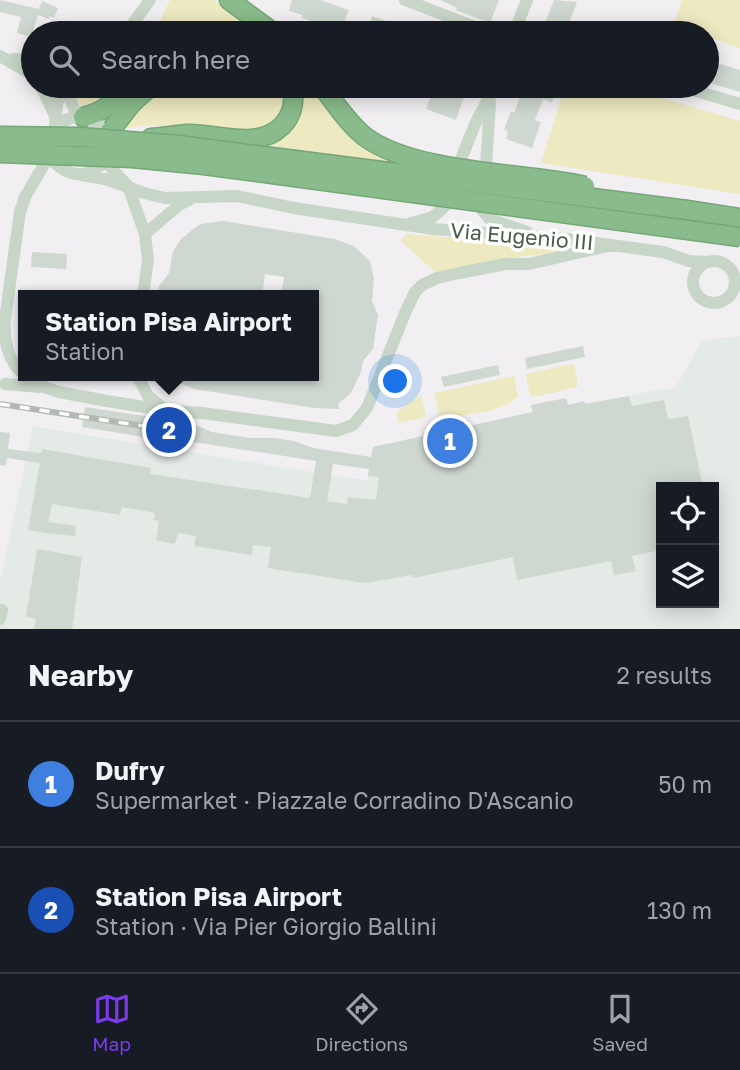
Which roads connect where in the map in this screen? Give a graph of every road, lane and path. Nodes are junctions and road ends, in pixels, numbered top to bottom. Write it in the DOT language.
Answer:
graph roads {
  1 [pos="150,0"];
  2 [pos="229,0"];
  3 [pos="405,0"];
  4 [pos="527,0"];
  5 [pos="135,21"];
  6 [pos="258,21"];
  7 [pos="460,21"];
  8 [pos="519,21"];
  9 [pos="4,57"];
  10 [pos="21,68"];
  11 [pos="48,98"];
  12 [pos="59,98"];
  13 [pos="70,98"];
  14 [pos="116,98"];
  15 [pos="137,98"];
  16 [pos="294,98"];
  17 [pos="331,98"];
  18 [pos="489,98"];
  19 [pos="492,98"];
  20 [pos="719,98"];
  21 [pos="740,104"];
  22 [pos="80,117"];
  23 [pos="55,123"];
  24 [pos="109,134"];
  25 [pos="0,136"];
  26 [pos="0,153"];
  27 [pos="460,162"];
  28 [pos="486,166"];
  29 [pos="77,175"];
  30 [pos="35,183"];
  31 [pos="128,186"];
  32 [pos="194,197"];
  33 [pos="446,205"];
  34 [pos="482,209"];
  35 [pos="687,210"];
  36 [pos="740,218"];
  37 [pos="398,224"];
  38 [pos="145,234"];
  39 [pos="537,236"];
  40 [pos="740,237"];
  41 [pos="612,245"];
  42 [pos="648,249"];
  43 [pos="710,262"];
  44 [pos="723,264"];
  45 [pos="740,267"];
  46 [pos="693,283"];
  47 [pos="737,285"];
  48 [pos="144,290"];
  49 [pos="2,331"];
  50 [pos="15,366"];
  51 [pos="36,381"];
  52 [pos="136,381"];
  53 [pos="140,381"];
  54 [pos="3,385"];
  55 [pos="44,387"];
  56 [pos="107,401"];
  57 [pos="170,411"];
  1 -- 5 [label="street"];
  2 -- 6 [label="highway"];
  3 -- 7 [label="street"];
  4 -- 8 [label="street"];
  9 -- 10 [label="street"];
  11 -- 23 [label="street"];
  12 -- 23 [label="street"];
  13 -- 22 [label="street"];
  14 -- 22 [label="highway"];
  15 -- 24 [label="highway"];
  16 -- 24 [label="highway, bridge"];
  17 -- 35 [label="highway, bridge"];
  18 -- 27 [label="street"];
  19 -- 28 [label="street"];
  20 -- 21 [label="street"];
  22 -- 23 [label="street"];
  22 -- 24 [label="street"];
  24 -- 25 [label="highway, bridge"];
  24 -- 35 [label="highway, bridge"];
  26 -- 40 [label="highway, bridge"];
  29 -- 30 [label="street"];
  29 -- 30 [label="street"];
  29 -- 31 [label="street, Via Eugenio III"];
  29 -- 31 [label="street"];
  30 -- 49 [label="street"];
  31 -- 32 [label="street, Via Eugenio III"];
  31 -- 38 [label="street"];
  32 -- 37 [label="street, Via Eugenio III"];
  32 -- 38 [label="street"];
  33 -- 37 [label="street"];
  34 -- 39 [label="street"];
  35 -- 36 [label="highway"];
  37 -- 39 [label="street, Via Eugenio III"];
  38 -- 48 [label="street"];
  39 -- 41 [label="street, Via Eugenio III"];
  41 -- 42 [label="street, Via Eugenio III"];
  41 -- 57 [label="street"];
  42 -- 43 [label="street, Via Eugenio III"];
  42 -- 46 [label="street, Via Eugenio III"];
  43 -- 44 [label="street"];
  43 -- 46 [label="street"];
  44 -- 45 [label="street"];
  44 -- 47 [label="street"];
  46 -- 47 [label="street"];
  49 -- 50 [label="street"];
  50 -- 54 [label="street"];
  51 -- 55 [label="street"];
  52 -- 56 [label="street"];
  53 -- 57 [label="street"];
  54 -- 55 [label="street"];
  55 -- 56 [label="street"];
  56 -- 57 [label="street"];
}
